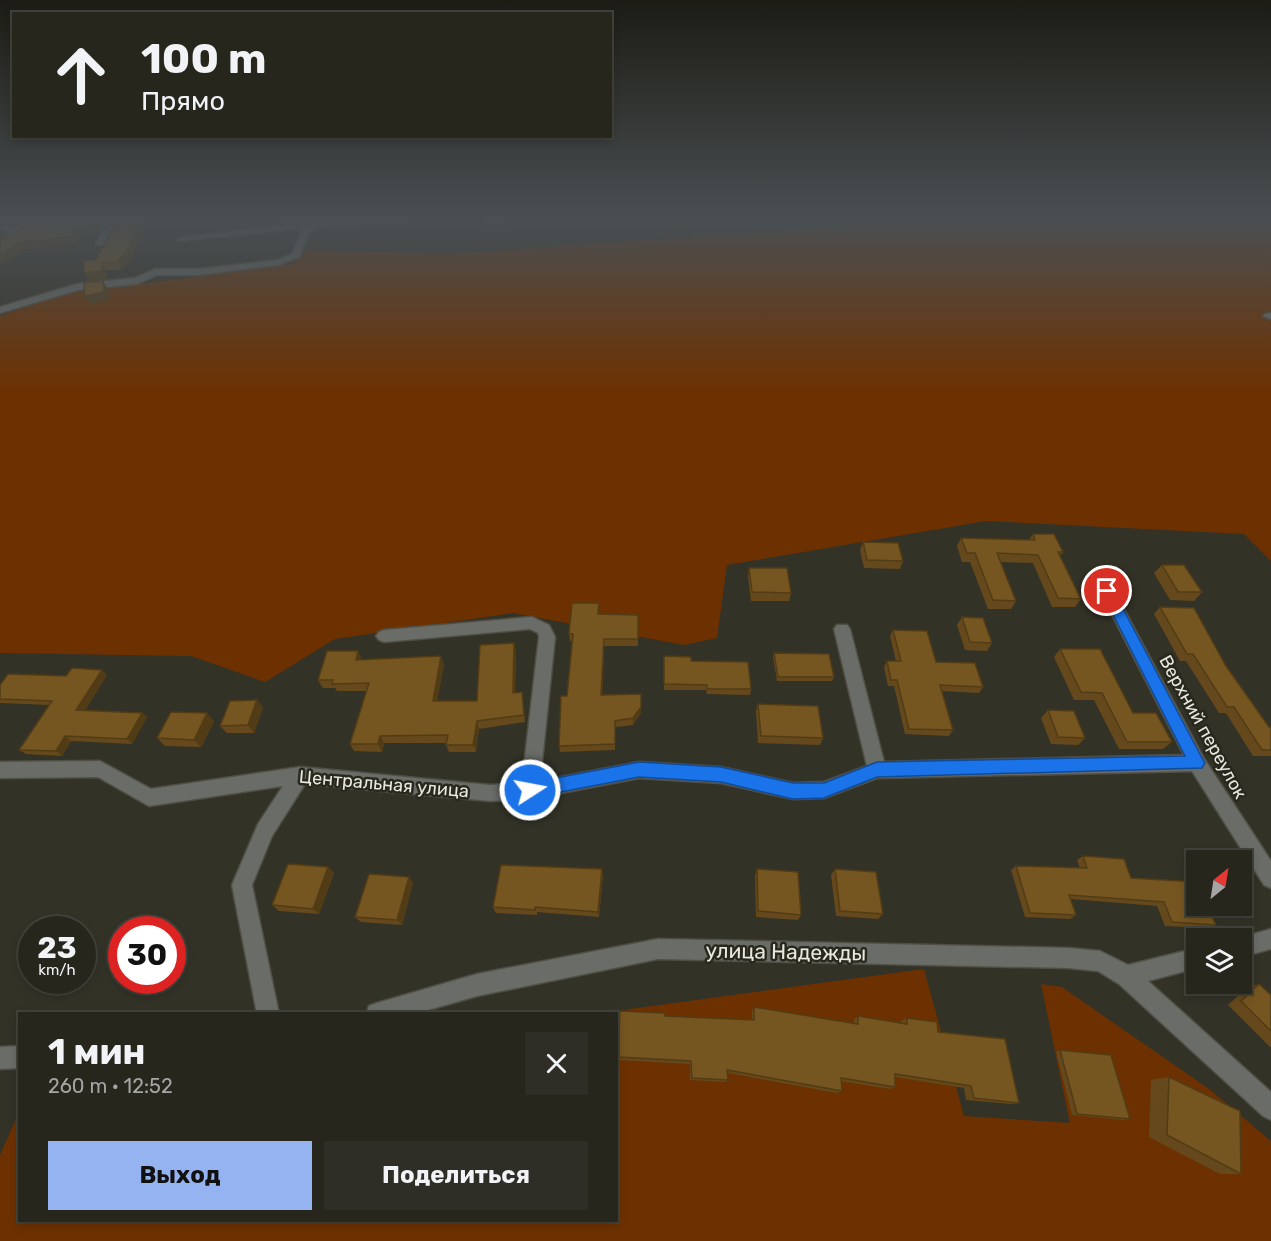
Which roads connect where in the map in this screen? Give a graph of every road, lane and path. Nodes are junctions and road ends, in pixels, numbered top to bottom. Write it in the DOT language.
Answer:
graph roads {
  1 [pos="147,276"];
  2 [pos="0,310"];
  3 [pos="1107,591"];
  4 [pos="842,629"];
  5 [pos="384,636"];
  6 [pos="1197,763"];
  7 [pos="0,770"];
  8 [pos="877,770"];
  9 [pos="300,775"];
  10 [pos="530,790"];
  11 [pos="1271,878"];
  12 [pos="1271,939"];
  13 [pos="1252,944"];
  14 [pos="1186,961"];
  15 [pos="1127,976"];
  16 [pos="268,1012"];
  17 [pos="384,1012"];
  18 [pos="1271,1108"];
  1 -- 2 [label="street"];
  3 -- 6 [label="street, Верхний переулок"];
  4 -- 8 [label="street"];
  5 -- 10 [label="street"];
  6 -- 8 [label="street, Центральная улица"];
  6 -- 11 [label="street, Верхний переулок"];
  7 -- 9 [label="street, Центральная улица"];
  8 -- 10 [label="street, Центральная улица"];
  9 -- 10 [label="street, Центральная улица"];
  9 -- 16 [label="street"];
  12 -- 13 [label="street"];
  14 -- 15 [label="street"];
  15 -- 17 [label="street, улица Надежды"];
  15 -- 18 [label="street"];
}
